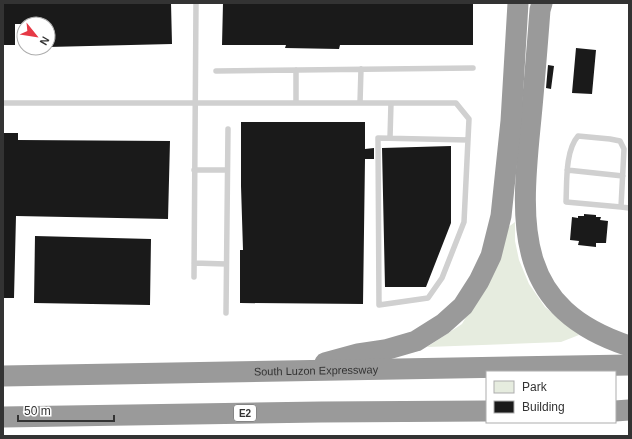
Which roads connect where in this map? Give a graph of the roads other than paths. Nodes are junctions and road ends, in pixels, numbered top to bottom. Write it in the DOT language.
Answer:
graph roads {
  1 [pos="196,3"];
  2 [pos="518,3"];
  3 [pos="542,3"];
  4 [pos="473,68"];
  5 [pos="296,70"];
  6 [pos="361,70"];
  7 [pos="216,71"];
  8 [pos="194,102"];
  9 [pos="3,103"];
  10 [pos="296,103"];
  11 [pos="360,103"];
  12 [pos="391,103"];
  13 [pos="228,129"];
  14 [pos="390,138"];
  15 [pos="468,140"];
  16 [pos="194,170"];
  17 [pos="227,170"];
  18 [pos="567,170"];
  19 [pos="623,176"];
  20 [pos="621,207"];
  21 [pos="629,208"];
  22 [pos="194,263"];
  23 [pos="226,264"];
  24 [pos="194,277"];
  25 [pos="226,313"];
  26 [pos="629,346"];
  27 [pos="629,365"];
  28 [pos="300,371"];
  29 [pos="3,376"];
  30 [pos="616,410"];
  31 [pos="629,410"];
  32 [pos="486,411"];
  33 [pos="3,417"];
  1 -- 8 [label="lane"];
  2 -- 28 [label="highway"];
  3 -- 26 [label="highway"];
  4 -- 6 [label="lane"];
  5 -- 6 [label="lane"];
  5 -- 7 [label="lane"];
  5 -- 10 [label="lane"];
  6 -- 11 [label="lane"];
  8 -- 9 [label="lane"];
  8 -- 10 [label="lane"];
  8 -- 16 [label="lane"];
  10 -- 11 [label="lane"];
  11 -- 12 [label="lane"];
  12 -- 14 [label="lane"];
  12 -- 15 [label="lane"];
  13 -- 17 [label="lane"];
  14 -- 15 [label="lane"];
  14 -- 15 [label="lane"];
  16 -- 17 [label="lane"];
  16 -- 22 [label="lane"];
  17 -- 23 [label="lane"];
  18 -- 19 [label="lane"];
  18 -- 19 [label="lane"];
  18 -- 20 [label="lane"];
  19 -- 20 [label="lane"];
  20 -- 21 [label="lane"];
  22 -- 23 [label="lane"];
  22 -- 24 [label="lane"];
  23 -- 25 [label="lane"];
  27 -- 28 [label="highway, South Luzon Expressway"];
  28 -- 29 [label="highway, South Luzon Expressway"];
  30 -- 31 [label="highway"];
  32 -- 33 [label="highway, E2"];
}
